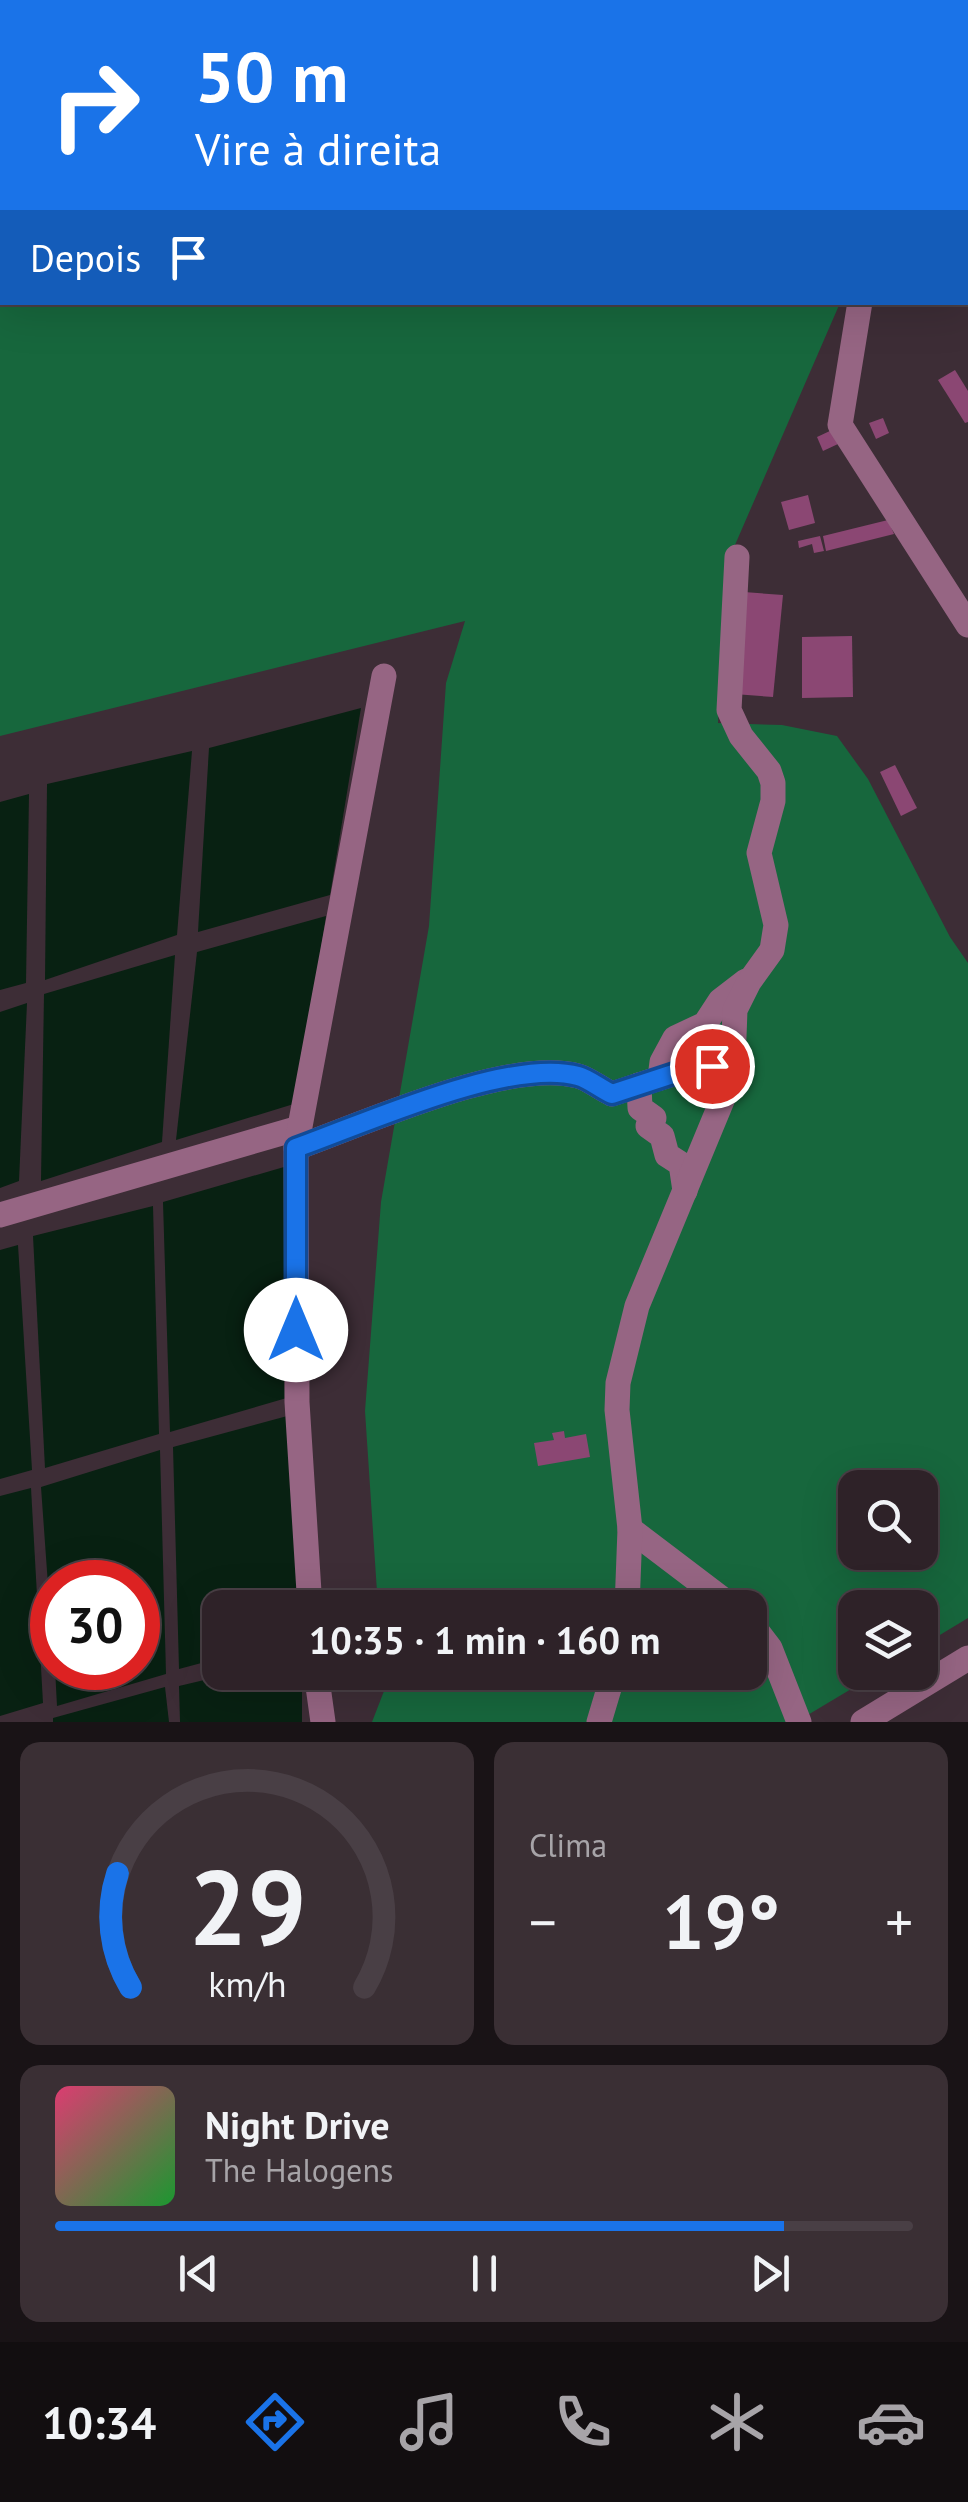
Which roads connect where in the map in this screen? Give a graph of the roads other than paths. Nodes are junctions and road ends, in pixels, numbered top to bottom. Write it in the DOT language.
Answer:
graph roads {
  1 [pos="860,305"];
  2 [pos="738,557"];
  3 [pos="968,626"];
  4 [pos="384,676"];
  5 [pos="754,975"];
  6 [pos="733,1064"];
  7 [pos="650,1082"];
  8 [pos="298,1138"];
  9 [pos="685,1191"];
  10 [pos="0,1215"];
  11 [pos="630,1528"];
  12 [pos="309,1590"];
  13 [pos="627,1590"];
  14 [pos="711,1590"];
  15 [pos="767,1644"];
  16 [pos="968,1658"];
  17 [pos="319,1690"];
  18 [pos="609,1690"];
  19 [pos="323,1722"];
  20 [pos="599,1722"];
  21 [pos="799,1722"];
  22 [pos="863,1722"];
  1 -- 3 [label="street"];
  2 -- 5 [label="street"];
  4 -- 8 [label="street"];
  5 -- 6 [label="street"];
  5 -- 7 [label="street"];
  6 -- 7 [label="street"];
  6 -- 9 [label="street"];
  7 -- 8 [label="street"];
  7 -- 9 [label="street"];
  8 -- 10 [label="street"];
  8 -- 12 [label="street"];
  9 -- 11 [label="street"];
  11 -- 13 [label="street"];
  11 -- 14 [label="street"];
  15 -- 21 [label="street"];
  16 -- 22 [label="street"];
  17 -- 19 [label="street"];
  18 -- 20 [label="street"];
}
